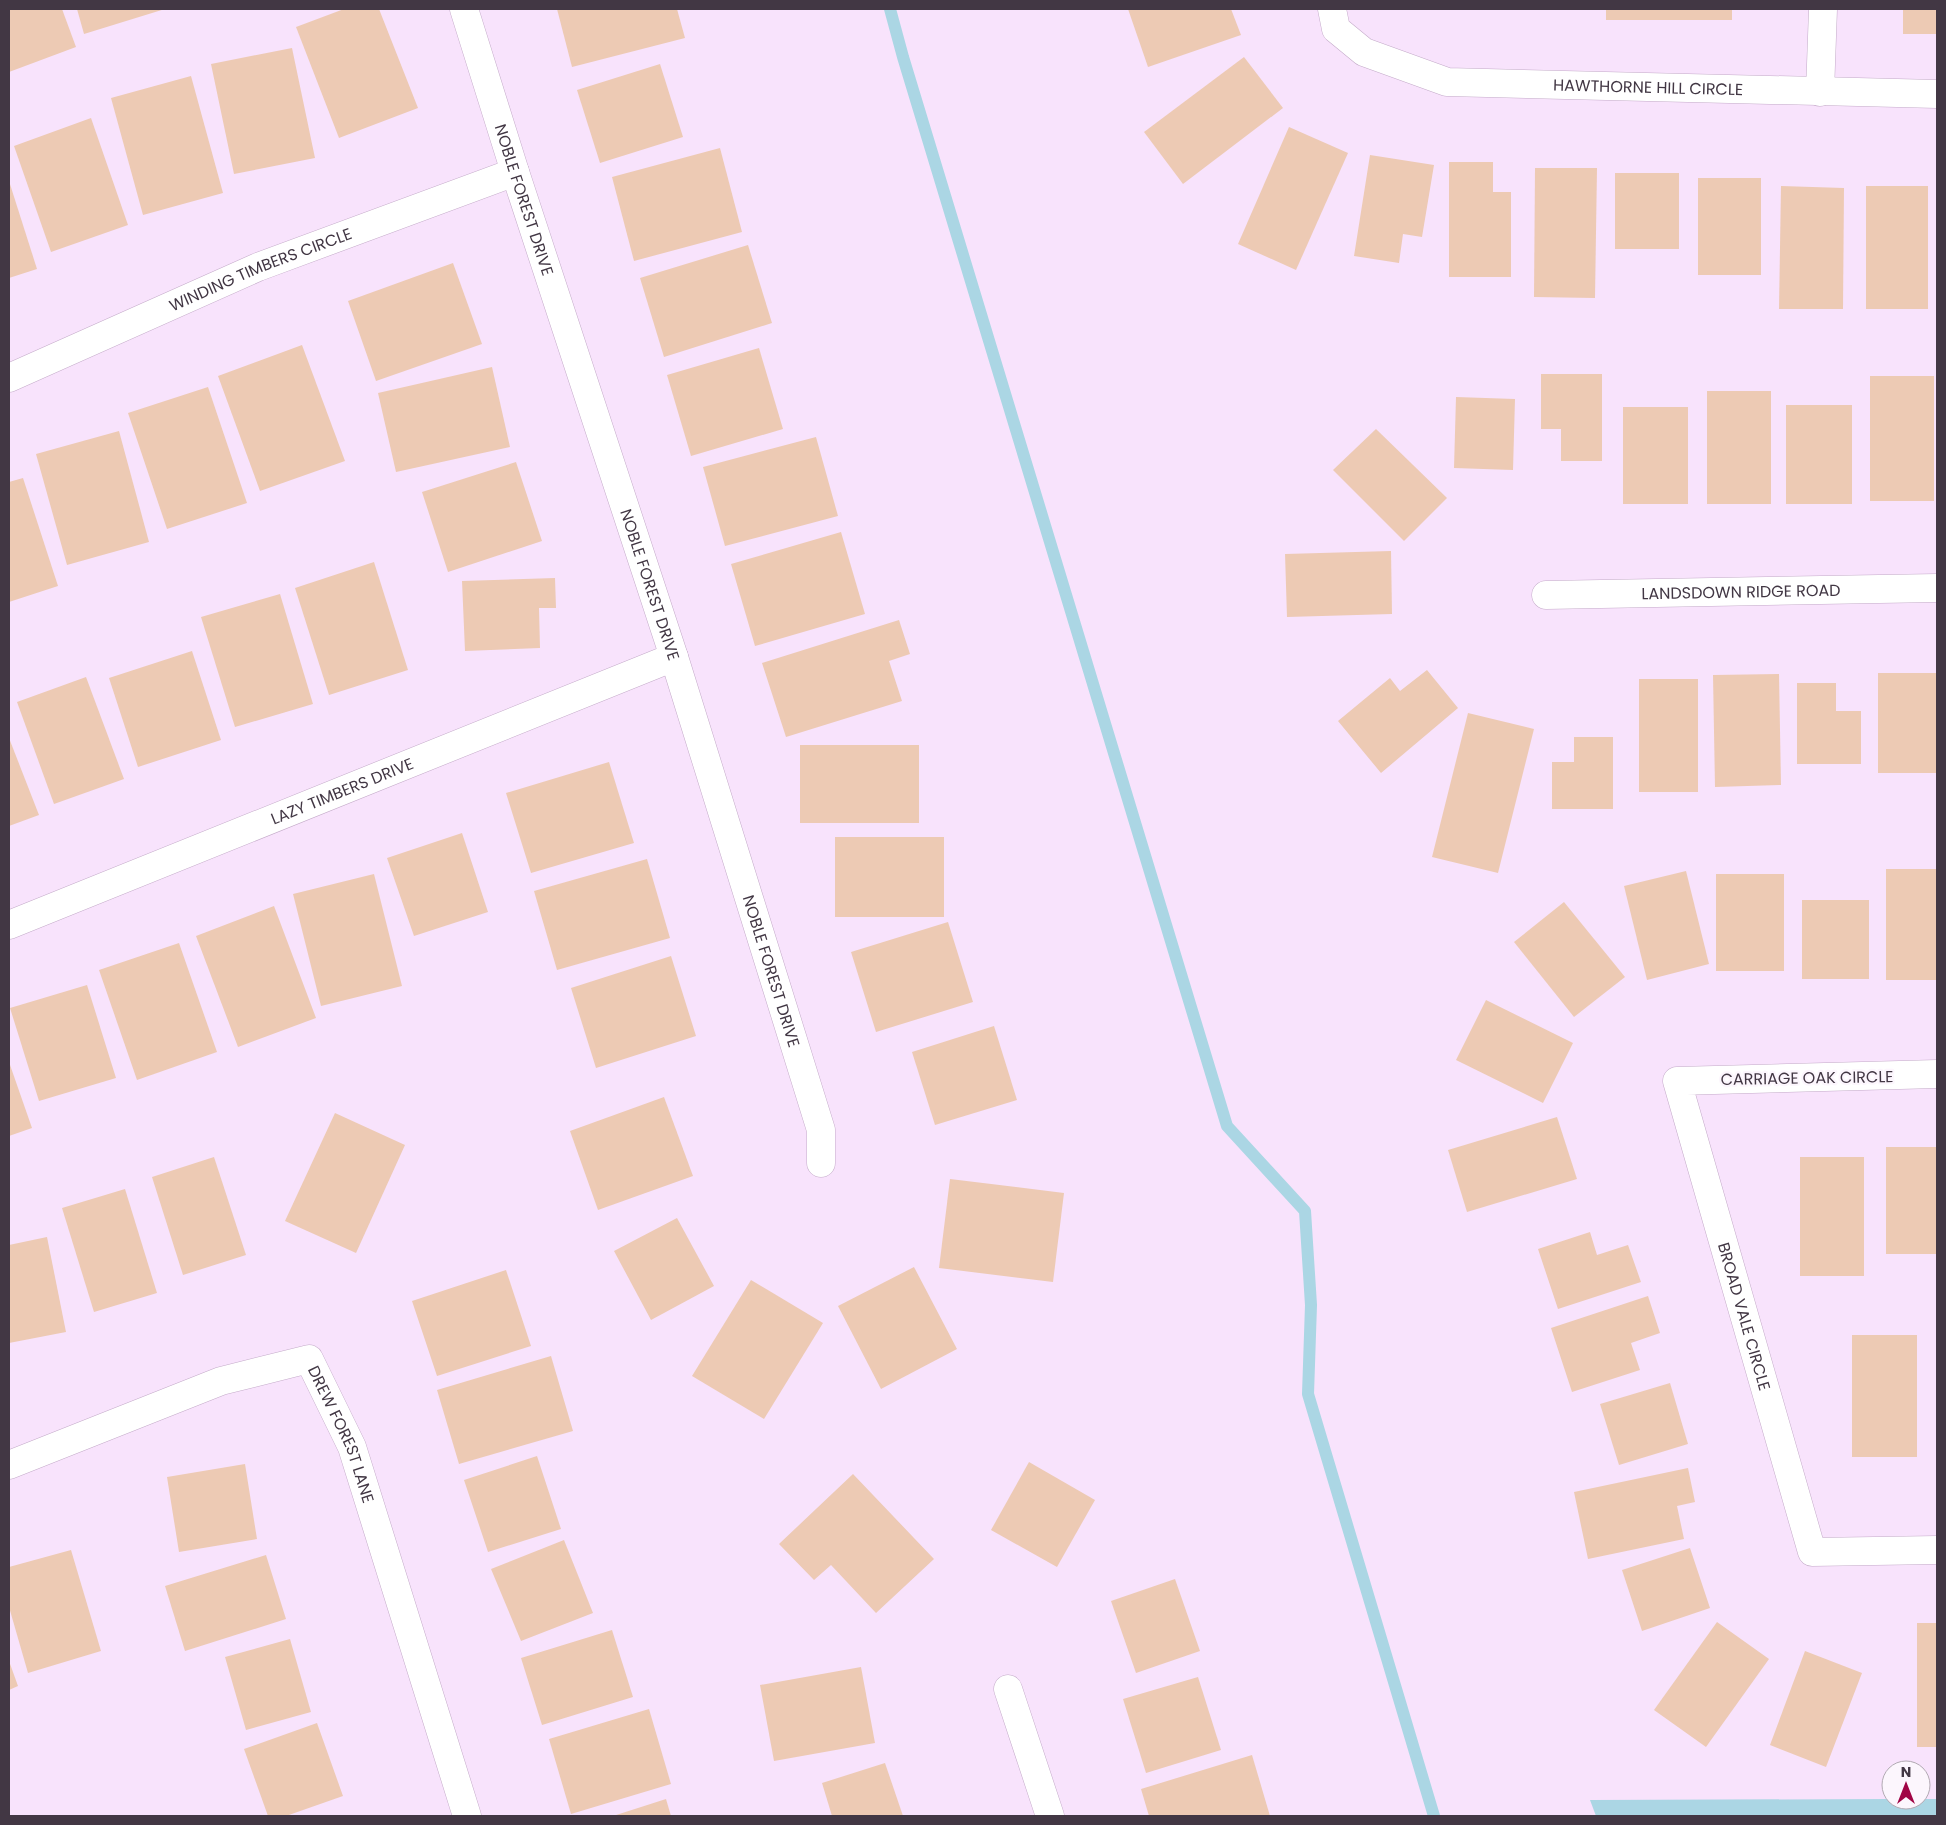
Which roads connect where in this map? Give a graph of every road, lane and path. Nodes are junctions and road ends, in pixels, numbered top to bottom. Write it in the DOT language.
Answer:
graph roads {
  1 [pos="464,9"];
  2 [pos="1332,9"];
  3 [pos="1823,9"];
  4 [pos="1820,92"];
  5 [pos="1937,94"];
  6 [pos="515,172"];
  7 [pos="9,378"];
  8 [pos="1937,588"];
  9 [pos="1546,595"];
  10 [pos="674,657"];
  11 [pos="9,925"];
  12 [pos="1937,1074"];
  13 [pos="1678,1081"];
  14 [pos="821,1163"];
  15 [pos="9,1465"];
  16 [pos="1937,1550"];
  17 [pos="1008,1689"];
  18 [pos="467,1816"];
  19 [pos="1050,1816"];
  1 -- 6 [label="street, NOBLE FOREST DRIVE"];
  2 -- 4 [label="street, HAWTHORNE HILL CIRCLE"];
  3 -- 4 [label="street"];
  4 -- 5 [label="street, HAWTHORNE HILL CIRCLE"];
  6 -- 7 [label="street, WINDING TIMBERS CIRCLE"];
  6 -- 10 [label="street, NOBLE FOREST DRIVE"];
  8 -- 9 [label="street, LANDSDOWN RIDGE ROAD"];
  10 -- 11 [label="street, LAZY TIMBERS DRIVE"];
  10 -- 14 [label="street, NOBLE FOREST DRIVE"];
  12 -- 13 [label="street, CARRIAGE OAK CIRCLE"];
  13 -- 16 [label="street, BROAD VALE CIRCLE"];
  15 -- 18 [label="street, DREW FOREST LANE"];
  17 -- 19 [label="street"];
}
